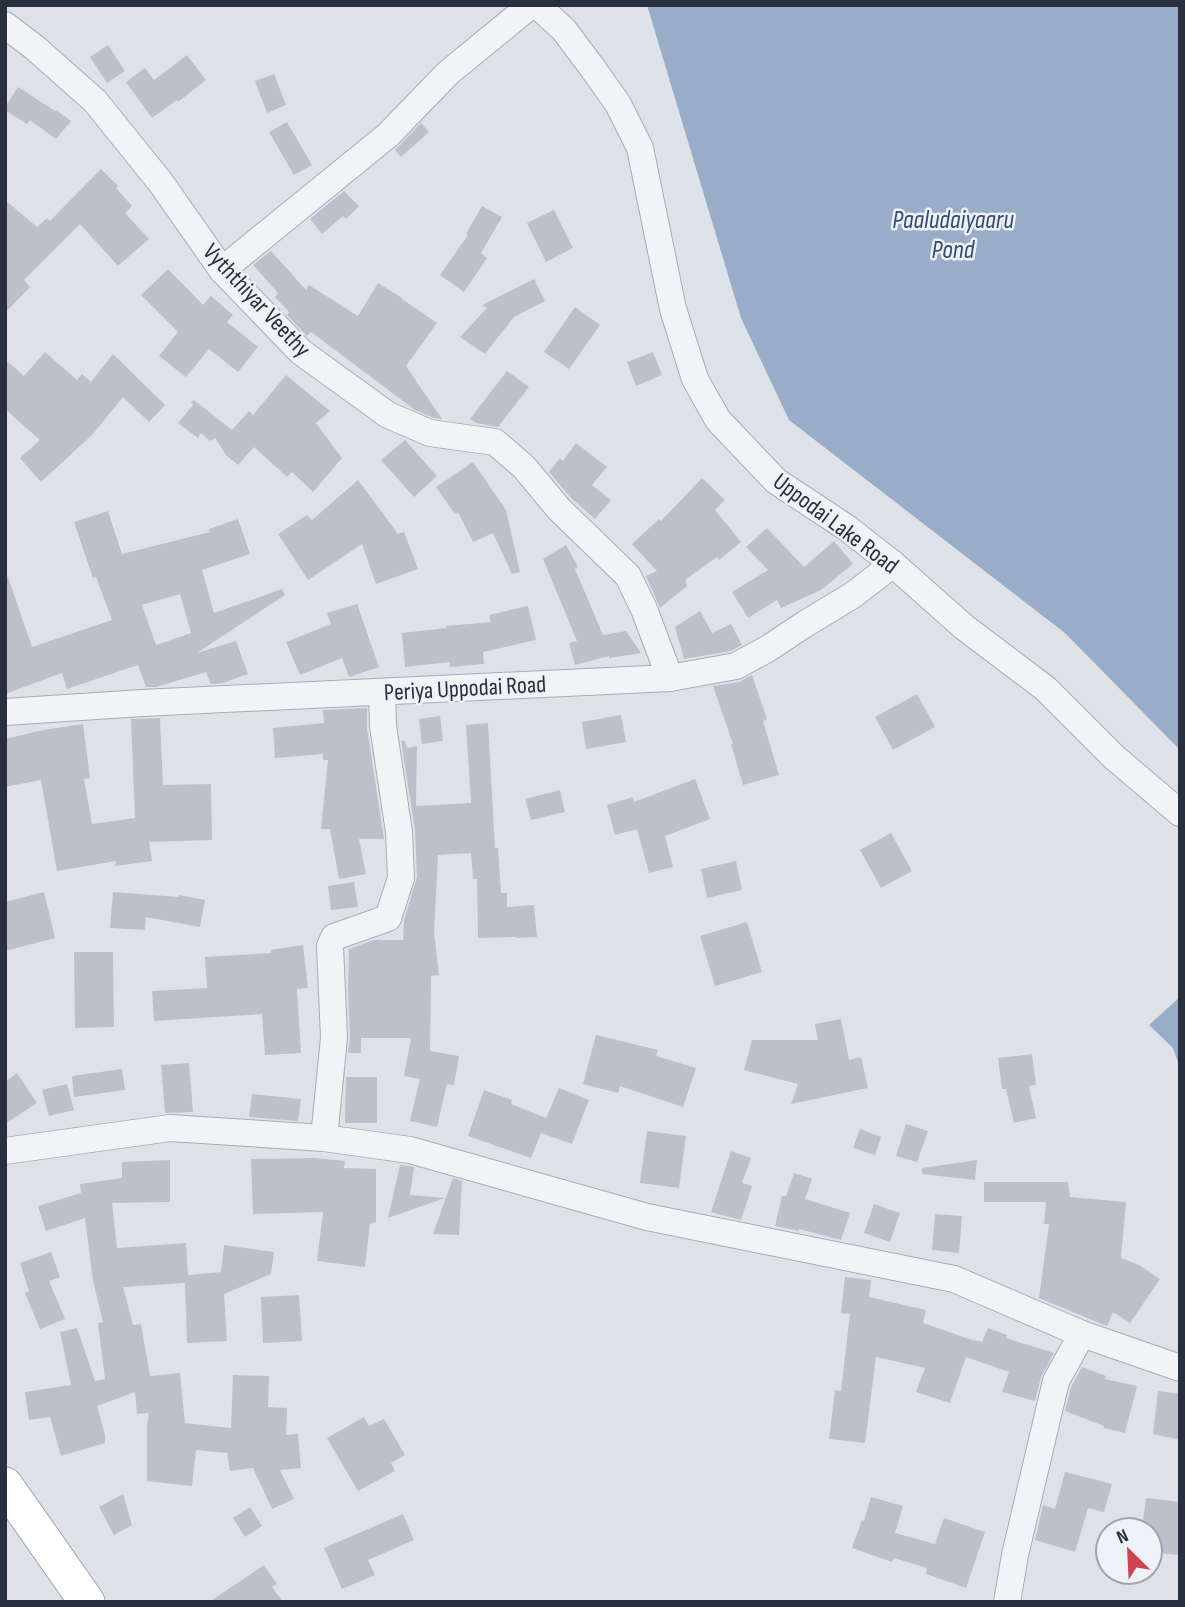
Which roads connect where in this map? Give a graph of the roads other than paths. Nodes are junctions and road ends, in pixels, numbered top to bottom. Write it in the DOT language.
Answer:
graph roads {
  1 [pos="531,5"];
  2 [pos="537,5"];
  3 [pos="5,25"];
  4 [pos="222,270"];
  5 [pos="893,564"];
  6 [pos="670,678"];
  7 [pos="382,692"];
  8 [pos="5,712"];
  9 [pos="1180,813"];
  10 [pos="324,1138"];
  11 [pos="5,1151"];
  12 [pos="1082,1334"];
  13 [pos="1180,1368"];
  14 [pos="5,1485"];
  15 [pos="87,1602"];
  16 [pos="1007,1602"];
  1 -- 4 [label="street"];
  2 -- 5 [label="street, Uppodai Lake Road"];
  3 -- 4 [label="street, Vyththiyar Veethy"];
  4 -- 6 [label="street, Vyththiyar Veethy"];
  5 -- 6 [label="street, Periya Uppodai Road"];
  5 -- 9 [label="street, Uppodai Lake Road"];
  6 -- 7 [label="street, Periya Uppodai Road"];
  7 -- 8 [label="street, Periya Uppodai Road"];
  7 -- 10 [label="street"];
  10 -- 11 [label="street"];
  10 -- 12 [label="street"];
  12 -- 13 [label="street"];
  12 -- 16 [label="street"];
  14 -- 15 [label="main road"];
}
